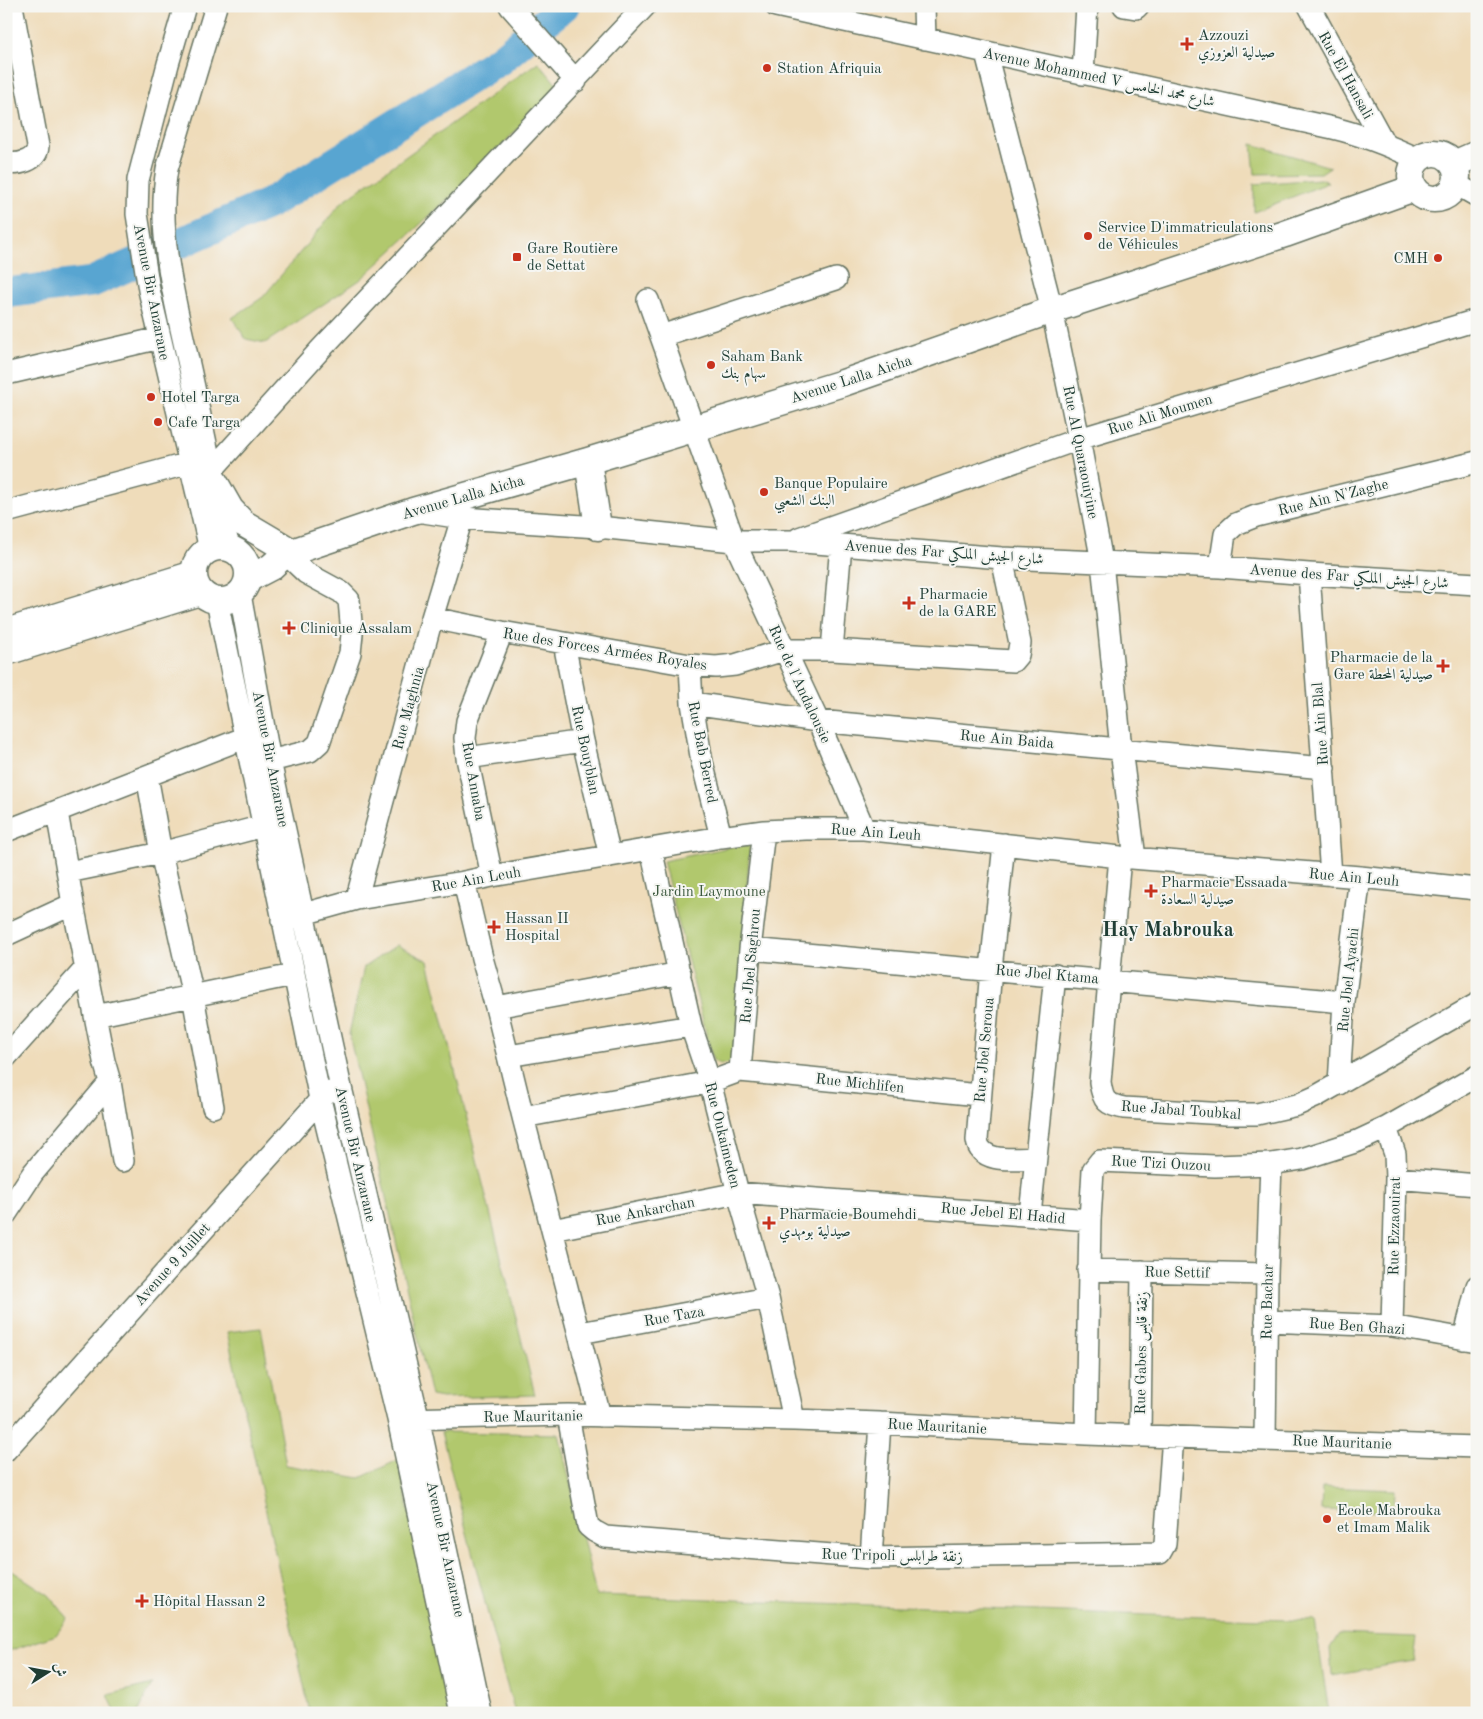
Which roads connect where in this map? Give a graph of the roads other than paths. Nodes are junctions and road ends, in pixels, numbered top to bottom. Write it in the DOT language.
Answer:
graph roads {
  1 [pos="12,6"];
  2 [pos="185,6"];
  3 [pos="216,6"];
  4 [pos="510,6"];
  5 [pos="645,6"];
  6 [pos="776,6"];
  7 [pos="924,6"];
  8 [pos="1087,6"];
  9 [pos="1124,6"];
  10 [pos="1138,6"];
  11 [pos="1309,6"];
  12 [pos="925,39"];
  13 [pos="986,53"];
  14 [pos="1083,74"];
  15 [pos="576,81"];
  16 [pos="1384,143"];
  17 [pos="1418,159"];
  18 [pos="6,163"];
  19 [pos="1466,174"];
  20 [pos="1414,188"];
  21 [pos="836,279"];
  22 [pos="648,300"];
  23 [pos="1052,310"];
  24 [pos="1477,320"];
  25 [pos="661,336"];
  26 [pos="160,338"];
  27 [pos="6,374"];
  28 [pos="203,428"];
  29 [pos="694,429"];
  30 [pos="1079,439"];
  31 [pos="237,441"];
  32 [pos="588,461"];
  33 [pos="1477,462"];
  34 [pos="190,463"];
  35 [pos="213,475"];
  36 [pos="413,511"];
  37 [pos="6,512"];
  38 [pos="462,518"];
  39 [pos="598,527"];
  40 [pos="734,541"];
  41 [pos="790,541"];
  42 [pos="841,545"];
  43 [pos="287,554"];
  44 [pos="1002,558"];
  45 [pos="1102,562"];
  46 [pos="1220,567"];
  47 [pos="1309,574"];
  48 [pos="223,575"];
  49 [pos="1477,584"];
  50 [pos="432,618"];
  51 [pos="6,632"];
  52 [pos="502,632"];
  53 [pos="564,643"];
  54 [pos="784,650"];
  55 [pos="832,650"];
  56 [pos="6,652"];
  57 [pos="690,665"];
  58 [pos="692,704"];
  59 [pos="818,721"];
  60 [pos="244,738"];
  61 [pos="583,741"];
  62 [pos="1121,749"];
  63 [pos="467,758"];
  64 [pos="270,761"];
  65 [pos="1324,768"];
  66 [pos="147,776"];
  67 [pos="57,812"];
  68 [pos="263,826"];
  69 [pos="864,829"];
  70 [pos="6,831"];
  71 [pos="764,831"];
  72 [pos="721,837"];
  73 [pos="1004,844"];
  74 [pos="651,849"];
  75 [pos="161,853"];
  76 [pos="610,856"];
  77 [pos="1127,858"];
  78 [pos="68,872"];
  79 [pos="1331,874"];
  80 [pos="492,876"];
  81 [pos="1360,877"];
  82 [pos="464,882"];
  83 [pos="1477,889"];
  84 [pos="357,899"];
  85 [pos="73,904"];
  86 [pos="304,913"];
  87 [pos="282,920"];
  88 [pos="6,935"];
  89 [pos="750,948"];
  90 [pos="86,969"];
  91 [pos="991,969"];
  92 [pos="680,972"];
  93 [pos="293,975"];
  94 [pos="1055,975"];
  95 [pos="1109,980"];
  96 [pos="193,996"];
  97 [pos="1344,1002"];
  98 [pos="1477,1004"];
  99 [pos="496,1007"];
  100 [pos="95,1016"];
  101 [pos="691,1026"];
  102 [pos="508,1056"];
  103 [pos="6,1057"];
  104 [pos="740,1071"];
  105 [pos="1477,1076"];
  106 [pos="339,1079"];
  107 [pos="110,1082"];
  108 [pos="710,1082"];
  109 [pos="1339,1084"];
  110 [pos="979,1095"];
  111 [pos="320,1099"];
  112 [pos="213,1107"];
  113 [pos="523,1117"];
  114 [pos="1386,1128"];
  115 [pos="1036,1158"];
  116 [pos="123,1161"];
  117 [pos="1271,1164"];
  118 [pos="1396,1178"];
  119 [pos="1477,1185"];
  120 [pos="738,1192"];
  121 [pos="6,1214"];
  122 [pos="1030,1216"];
  123 [pos="1090,1220"];
  124 [pos="552,1230"];
  125 [pos="1088,1270"];
  126 [pos="1142,1271"];
  127 [pos="1267,1274"];
  128 [pos="1477,1286"];
  129 [pos="768,1298"];
  130 [pos="1266,1321"];
  131 [pos="1392,1326"];
  132 [pos="580,1333"];
  133 [pos="1470,1340"];
  134 [pos="568,1415"];
  135 [pos="600,1416"];
  136 [pos="408,1418"];
  137 [pos="794,1420"];
  138 [pos="880,1423"];
  139 [pos="1086,1434"];
  140 [pos="1140,1435"];
  141 [pos="1173,1436"];
  142 [pos="1265,1439"];
  143 [pos="1477,1447"];
  144 [pos="6,1450"];
  145 [pos="872,1558"];
  146 [pos="461,1713"];
  147 [pos="481,1713"];
  1 -- 18 [label="street"];
  2 -- 26 [label="street, Avenue Bir Anzarane"];
  3 -- 28 [label="street, Avenue Bir Anzarane"];
  4 -- 15 [label="street"];
  5 -- 15 [label="street"];
  6 -- 12 [label="street, Avenue Mohammed V شارع محمد الخامس"];
  7 -- 12 [label="street"];
  8 -- 14 [label="street"];
  9 -- 10 [label="street"];
  11 -- 16 [label="street, Rue El Hansali"];
  12 -- 13 [label="street, Avenue Mohammed V شارع محمد الخامس"];
  13 -- 14 [label="street, Avenue Mohammed V شارع محمد الخامس"];
  13 -- 23 [label="street, Rue Al Quaraouiyine"];
  14 -- 16 [label="street, Avenue Mohammed V شارع محمد الخامس"];
  15 -- 31 [label="street"];
  16 -- 17 [label="street, Avenue Mohammed V شارع محمد الخامس"];
  17 -- 19 [label="main road"];
  17 -- 20 [label="main road"];
  19 -- 20 [label="main road"];
  20 -- 23 [label="main road, Avenue Lalla Aicha"];
  21 -- 25 [label="street"];
  22 -- 25 [label="street, Rue de l'Andalousie"];
  23 -- 29 [label="main road, Avenue Lalla Aicha"];
  23 -- 30 [label="street, Rue Al Quaraouiyine"];
  24 -- 30 [label="street, Rue Ali Moumen"];
  25 -- 29 [label="street, Rue de l'Andalousie"];
  26 -- 27 [label="street"];
  26 -- 34 [label="street, Avenue Bir Anzarane"];
  28 -- 31 [label="street"];
  28 -- 35 [label="street, Avenue Bir Anzarane"];
  29 -- 32 [label="main road, Avenue Lalla Aicha"];
  29 -- 40 [label="street, Rue de l'Andalousie"];
  30 -- 41 [label="street, Rue Ali Moumen"];
  30 -- 45 [label="street, Rue Al Quaraouiyine"];
  31 -- 35 [label="street"];
  32 -- 36 [label="main road, Avenue Lalla Aicha"];
  32 -- 39 [label="main road"];
  33 -- 46 [label="street, Rue Ain N'Zaghe"];
  34 -- 37 [label="street"];
  34 -- 48 [label="street, Avenue Bir Anzarane"];
  35 -- 43 [label="main road"];
  35 -- 48 [label="street, Avenue Bir Anzarane"];
  36 -- 38 [label="street, Avenue des Far شارع الجيش الملكي"];
  36 -- 43 [label="main road, Avenue Lalla Aicha"];
  38 -- 39 [label="street, Avenue des Far شارع الجيش الملكي"];
  38 -- 50 [label="street, Rue Maghnia"];
  39 -- 40 [label="street, Avenue des Far شارع الجيش الملكي"];
  40 -- 41 [label="street, Avenue des Far شارع الجيش الملكي"];
  40 -- 54 [label="street, Rue de l'Andalousie"];
  41 -- 42 [label="street, Avenue des Far شارع الجيش الملكي"];
  42 -- 44 [label="street, Avenue des Far شارع الجيش الملكي"];
  42 -- 55 [label="street"];
  43 -- 48 [label="main road, Avenue Lalla Aicha"];
  43 -- 64 [label="street"];
  44 -- 45 [label="street, Avenue des Far شارع الجيش الملكي"];
  44 -- 55 [label="street, Rue des Forces Armées Royales"];
  45 -- 46 [label="street, Avenue des Far شارع الجيش الملكي"];
  45 -- 62 [label="street, Rue Al Quaraouiyine"];
  46 -- 47 [label="street, Avenue des Far شارع الجيش الملكي"];
  47 -- 49 [label="street, Avenue des Far شارع الجيش الملكي"];
  47 -- 65 [label="street, Rue Ain Blal"];
  48 -- 51 [label="main road"];
  48 -- 56 [label="main road"];
  48 -- 60 [label="street, Avenue Bir Anzarane"];
  48 -- 64 [label="street, Avenue Bir Anzarane"];
  50 -- 52 [label="street, Rue des Forces Armées Royales"];
  50 -- 84 [label="street, Rue Maghnia"];
  52 -- 53 [label="street, Rue des Forces Armées Royales"];
  52 -- 63 [label="street, Rue Annaba"];
  53 -- 57 [label="street, Rue des Forces Armées Royales"];
  53 -- 61 [label="street, Rue Bouyblan"];
  54 -- 55 [label="street, Rue des Forces Armées Royales"];
  54 -- 57 [label="street, Rue des Forces Armées Royales"];
  54 -- 59 [label="street, Rue de l'Andalousie"];
  57 -- 58 [label="street, Rue Bab Berred"];
  58 -- 59 [label="street, Rue Ain Baida"];
  58 -- 72 [label="street, Rue Bab Berred"];
  59 -- 62 [label="street, Rue Ain Baida"];
  59 -- 69 [label="street, Rue de l'Andalousie"];
  60 -- 66 [label="street"];
  60 -- 68 [label="street, Avenue Bir Anzarane"];
  61 -- 63 [label="street"];
  61 -- 76 [label="street, Rue Bouyblan"];
  62 -- 65 [label="street, Rue Ain Baida"];
  62 -- 77 [label="street, Rue Al Quaraouiyine"];
  63 -- 80 [label="street, Rue Annaba"];
  64 -- 86 [label="street, Avenue Bir Anzarane"];
  65 -- 79 [label="street, Rue Ain Blal"];
  66 -- 67 [label="street"];
  66 -- 75 [label="street"];
  67 -- 70 [label="street"];
  67 -- 78 [label="street"];
  68 -- 75 [label="street"];
  68 -- 87 [label="street, Avenue Bir Anzarane"];
  69 -- 71 [label="street, Rue Ain Leuh"];
  69 -- 73 [label="street, Rue Ain Leuh"];
  71 -- 72 [label="street, Rue Ain Leuh"];
  71 -- 89 [label="street, Rue Jbel Saghrou"];
  72 -- 74 [label="street, Rue Ain Leuh"];
  73 -- 77 [label="street, Rue Ain Leuh"];
  73 -- 91 [label="street, Rue Jbel Seroua"];
  74 -- 76 [label="street, Rue Ain Leuh"];
  74 -- 92 [label="street, Rue Oukaimeden"];
  75 -- 78 [label="street"];
  75 -- 96 [label="street"];
  76 -- 80 [label="street, Rue Ain Leuh"];
  77 -- 79 [label="street, Rue Ain Leuh"];
  77 -- 95 [label="street, Rue Jabal Toubkal"];
  78 -- 85 [label="street"];
  79 -- 81 [label="street, Rue Ain Leuh"];
  80 -- 82 [label="street, Rue Ain Leuh"];
  81 -- 83 [label="street, Rue Ain Leuh"];
  81 -- 97 [label="street, Rue Jbel Ayachi"];
  82 -- 84 [label="street, Rue Ain Leuh"];
  82 -- 99 [label="street"];
  84 -- 86 [label="street, Rue Ain Leuh"];
  85 -- 88 [label="street"];
  85 -- 90 [label="street"];
  86 -- 87 [label="street, Rue Ain Leuh"];
  86 -- 106 [label="street, Avenue Bir Anzarane"];
  87 -- 93 [label="street, Avenue Bir Anzarane"];
  89 -- 91 [label="street, Rue Jbel Ktama"];
  89 -- 104 [label="street, Rue Jbel Saghrou"];
  90 -- 100 [label="street"];
  90 -- 103 [label="street"];
  91 -- 94 [label="street, Rue Jbel Ktama"];
  91 -- 110 [label="street, Rue Jbel Seroua"];
  92 -- 99 [label="street"];
  92 -- 101 [label="street, Rue Oukaimeden"];
  93 -- 96 [label="street"];
  93 -- 111 [label="street, Avenue Bir Anzarane"];
  94 -- 95 [label="street, Rue Jbel Ktama"];
  94 -- 115 [label="street"];
  95 -- 97 [label="street, Rue Jbel Ktama"];
  95 -- 109 [label="street, Rue Jabal Toubkal"];
  96 -- 100 [label="street"];
  96 -- 112 [label="street"];
  97 -- 109 [label="street, Rue Jbel Ayachi"];
  98 -- 109 [label="street, Rue Jabal Toubkal"];
  99 -- 102 [label="street"];
  100 -- 107 [label="street"];
  101 -- 102 [label="street"];
  101 -- 108 [label="street, Rue Oukaimeden"];
  102 -- 113 [label="street"];
  104 -- 108 [label="street"];
  104 -- 110 [label="street, Rue Michlifen"];
  105 -- 114 [label="street, Rue Tizi Ouzou"];
  106 -- 111 [label="street, Avenue 9 Juillet"];
  106 -- 136 [label="street, Avenue Bir Anzarane"];
  107 -- 116 [label="street"];
  107 -- 121 [label="street"];
  108 -- 113 [label="street"];
  108 -- 120 [label="street, Rue Oukaimeden"];
  110 -- 115 [label="street, Rue Jbel Seroua"];
  111 -- 136 [label="street, Avenue Bir Anzarane"];
  111 -- 144 [label="street, Avenue 9 Juillet"];
  113 -- 124 [label="street"];
  114 -- 117 [label="street, Rue Tizi Ouzou"];
  114 -- 118 [label="street, Rue Ezzaouirat"];
  115 -- 122 [label="street"];
  117 -- 123 [label="street, Rue Tizi Ouzou"];
  117 -- 127 [label="street, Rue Bachar"];
  118 -- 119 [label="street"];
  118 -- 131 [label="street, Rue Ezzaouirat"];
  120 -- 122 [label="street, Rue Jebel El Hadid"];
  120 -- 124 [label="street, Rue Ankarchan"];
  120 -- 129 [label="street, Rue Oukaimeden"];
  122 -- 123 [label="street, Rue Jebel El Hadid"];
  123 -- 125 [label="street, Rue Tizi Ouzou"];
  124 -- 132 [label="street"];
  125 -- 126 [label="street, Rue Settif"];
  125 -- 139 [label="street, Rue Tizi Ouzou"];
  126 -- 127 [label="street, Rue Settif"];
  126 -- 140 [label="street, Rue Gabes زنقة قابس"];
  127 -- 130 [label="street, Rue Bachar"];
  128 -- 133 [label="street"];
  129 -- 132 [label="street, Rue Taza"];
  129 -- 137 [label="street, Rue Oukaimeden"];
  130 -- 131 [label="street, Rue Ben Ghazi"];
  130 -- 142 [label="street, Rue Bachar"];
  131 -- 133 [label="street, Rue Ben Ghazi"];
  132 -- 135 [label="street"];
  134 -- 135 [label="street, Rue Mauritanie"];
  134 -- 136 [label="street, Rue Mauritanie"];
  134 -- 145 [label="street, Rue Tripoli زنقة طرابلس"];
  135 -- 137 [label="street, Rue Mauritanie"];
  136 -- 146 [label="street, Avenue Bir Anzarane"];
  136 -- 147 [label="street, Avenue Bir Anzarane"];
  137 -- 138 [label="street, Rue Mauritanie"];
  138 -- 139 [label="street, Rue Mauritanie"];
  138 -- 145 [label="street"];
  139 -- 140 [label="street, Rue Mauritanie"];
  140 -- 141 [label="street, Rue Mauritanie"];
  141 -- 142 [label="street, Rue Mauritanie"];
  141 -- 145 [label="street, Rue Tripoli زنقة طرابلس"];
  142 -- 143 [label="street, Rue Mauritanie"];
}
